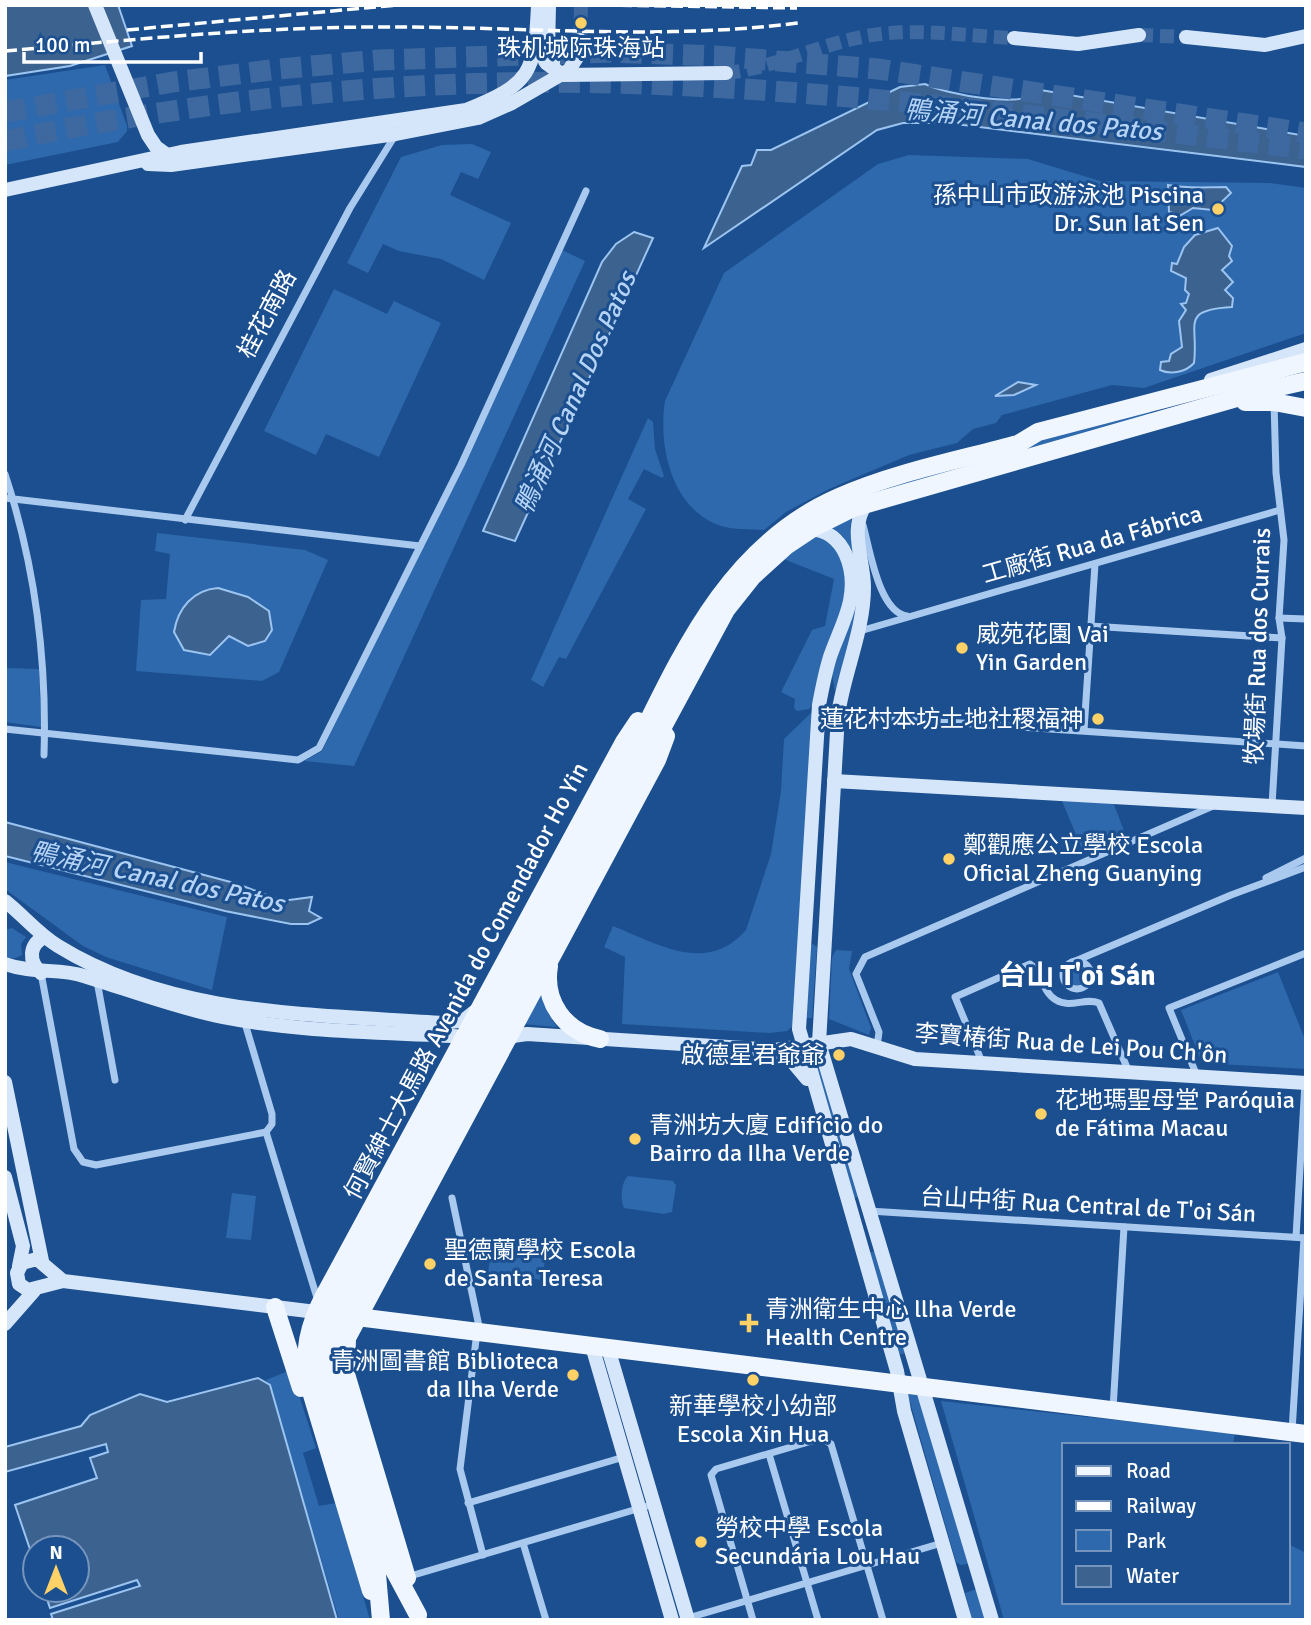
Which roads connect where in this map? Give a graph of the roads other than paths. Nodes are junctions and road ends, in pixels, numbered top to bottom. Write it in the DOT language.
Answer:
graph roads {
  1 [pos="95,5"];
  2 [pos="538,5"];
  3 [pos="549,5"];
  4 [pos="1139,35"];
  5 [pos="1306,36"];
  6 [pos="1186,37"];
  7 [pos="1014,38"];
  8 [pos="536,41"];
  9 [pos="726,73"];
  10 [pos="563,75"];
  11 [pos="597,75"];
  12 [pos="405,121"];
  13 [pos="396,134"];
  14 [pos="148,135"];
  15 [pos="169,160"];
  16 [pos="130,163"];
  17 [pos="5,190"];
  18 [pos="586,191"];
  19 [pos="1306,349"];
  20 [pos="1306,362"];
  21 [pos="1306,381"];
  22 [pos="1306,388"];
  23 [pos="1157,400"];
  24 [pos="1274,402"];
  25 [pos="1213,407"];
  26 [pos="1306,408"];
  27 [pos="1018,444"];
  28 [pos="5,474"];
  29 [pos="9,498"];
  30 [pos="863,509"];
  31 [pos="1280,510"];
  32 [pos="185,520"];
  33 [pos="811,529"];
  34 [pos="420,546"];
  35 [pos="1095,564"];
  36 [pos="915,615"];
  37 [pos="1279,618"];
  38 [pos="1306,619"];
  39 [pos="1090,626"];
  40 [pos="859,631"];
  41 [pos="1282,638"];
  42 [pos="825,676"];
  43 [pos="676,682"];
  44 [pos="838,715"];
  45 [pos="5,729"];
  46 [pos="1084,730"];
  47 [pos="45,734"];
  48 [pos="1276,742"];
  49 [pos="1306,746"];
  50 [pos="44,755"];
  51 [pos="834,781"];
  52 [pos="1220,803"];
  53 [pos="1272,806"];
  54 [pos="1306,808"];
  55 [pos="1306,858"];
  56 [pos="1306,867"];
  57 [pos="808,880"];
  58 [pos="591,884"];
  59 [pos="1231,895"];
  60 [pos="539,898"];
  61 [pos="5,901"];
  62 [pos="805,933"];
  63 [pos="824,934"];
  64 [pos="44,937"];
  65 [pos="558,944"];
  66 [pos="510,952"];
  67 [pos="1306,953"];
  68 [pos="1073,962"];
  69 [pos="5,964"];
  70 [pos="38,972"];
  71 [pos="5,975"];
  72 [pos="96,980"];
  73 [pos="1077,989"];
  74 [pos="1086,1002"];
  75 [pos="481,1005"];
  76 [pos="519,1016"];
  77 [pos="244,1020"];
  78 [pos="464,1037"];
  79 [pos="600,1039"];
  80 [pos="504,1044"];
  81 [pos="819,1044"];
  82 [pos="801,1046"];
  83 [pos="877,1047"];
  84 [pos="775,1050"];
  85 [pos="982,1063"];
  86 [pos="1129,1072"];
  87 [pos="1197,1077"];
  88 [pos="115,1080"];
  89 [pos="1305,1083"];
  90 [pos="814,1088"];
  91 [pos="6,1096"];
  92 [pos="461,1123"];
  93 [pos="266,1132"];
  94 [pos="410,1137"];
  95 [pos="858,1175"];
  96 [pos="5,1177"];
  97 [pos="432,1177"];
  98 [pos="841,1180"];
  99 [pos="381,1191"];
  100 [pos="452,1198"];
  101 [pos="868,1211"];
  102 [pos="898,1213"];
  103 [pos="1124,1227"];
  104 [pos="873,1228"];
  105 [pos="1302,1238"];
  106 [pos="864,1259"];
  107 [pos="45,1265"];
  108 [pos="18,1268"];
  109 [pos="336,1273"];
  110 [pos="63,1281"];
  111 [pos="19,1284"];
  112 [pos="39,1289"];
  113 [pos="275,1307"];
  114 [pos="318,1308"];
  115 [pos="357,1317"];
  116 [pos="10,1320"];
  117 [pos="478,1332"];
  118 [pos="600,1347"];
  119 [pos="899,1384"];
  120 [pos="922,1387"];
  121 [pos="353,1397"];
  122 [pos="316,1408"];
  123 [pos="1113,1410"];
  124 [pos="1299,1433"];
  125 [pos="327,1445"];
  126 [pos="769,1454"];
  127 [pos="624,1457"];
  128 [pos="468,1503"];
  129 [pos="647,1507"];
  130 [pos="523,1543"];
  131 [pos="943,1543"];
  132 [pos="483,1555"];
  133 [pos="382,1561"];
  134 [pos="867,1565"];
  135 [pos="407,1577"];
  136 [pos="807,1583"];
  137 [pos="982,1587"];
  138 [pos="958,1594"];
  139 [pos="747,1600"];
  140 [pos="419,1618"];
  141 [pos="682,1619"];
  142 [pos="380,1620"];
  143 [pos="546,1620"];
  144 [pos="753,1620"];
  145 [pos="818,1620"];
  146 [pos="883,1620"];
  147 [pos="965,1620"];
  148 [pos="992,1620"];
  1 -- 14 [label="main road"];
  2 -- 8 [label="main road"];
  3 -- 10 [label="main road"];
  4 -- 7 [label="main road"];
  5 -- 6 [label="main road"];
  8 -- 10 [label="main road"];
  8 -- 12 [label="main road"];
  9 -- 11 [label="main road"];
  10 -- 11 [label="main road"];
  10 -- 11 [label="main road"];
  10 -- 13 [label="main road"];
  12 -- 13 [label="street, 桂花南路"];
  12 -- 15 [label="main road"];
  13 -- 15 [label="main road"];
  13 -- 32 [label="street, 桂花南路"];
  14 -- 15 [label="main road"];
  14 -- 16 [label="main road"];
  15 -- 16 [label="main road"];
  16 -- 17 [label="main road"];
  18 -- 34 [label="street"];
  19 -- 23 [label="main road"];
  20 -- 23 [label="main road, 何賢紳士大馬路 Avenida do Comendador Ho Yin"];
  21 -- 25 [label="main road, 何賢紳士大馬路 Avenida do Comendador Ho Yin"];
  22 -- 27 [label="main road"];
  23 -- 27 [label="main road, 何賢紳士大馬路 Avenida do Comendador Ho Yin"];
  24 -- 25 [label="main road"];
  24 -- 26 [label="main road"];
  24 -- 31 [label="street, 牧場街 Rua dos Currais"];
  25 -- 30 [label="main road, 何賢紳士大馬路 Avenida do Comendador Ho Yin"];
  27 -- 43 [label="main road, 何賢紳士大馬路 Avenida do Comendador Ho Yin"];
  28 -- 29 [label="street"];
  29 -- 32 [label="street"];
  29 -- 47 [label="street"];
  30 -- 33 [label="main road, 何賢紳士大馬路 Avenida do Comendador Ho Yin"];
  30 -- 36 [label="street"];
  30 -- 40 [label="main road"];
  31 -- 35 [label="street, 工廠街 Rua da Fábrica"];
  31 -- 37 [label="street, 牧場街 Rua dos Currais"];
  32 -- 34 [label="street"];
  33 -- 42 [label="main road"];
  33 -- 43 [label="main road, 何賢紳士大馬路 Avenida do Comendador Ho Yin"];
  34 -- 47 [label="street"];
  35 -- 36 [label="street, 工廠街 Rua da Fábrica"];
  35 -- 39 [label="street"];
  36 -- 40 [label="street, 工廠街 Rua da Fábrica"];
  37 -- 38 [label="street"];
  37 -- 41 [label="street, 牧場街 Rua dos Currais"];
  39 -- 41 [label="street"];
  39 -- 46 [label="street"];
  40 -- 44 [label="main road"];
  41 -- 48 [label="street, 牧場街 Rua dos Currais"];
  42 -- 44 [label="main road"];
  42 -- 57 [label="main road"];
  43 -- 58 [label="main road, 何賢紳士大馬路 Avenida do Comendador Ho Yin"];
  43 -- 60 [label="main road, 何賢紳士大馬路 Avenida do Comendador Ho Yin"];
  43 -- 133 [label="main road, 何賢紳士大馬路 Avenida do Comendador Ho Yin"];
  44 -- 46 [label="street"];
  44 -- 51 [label="main road"];
  45 -- 47 [label="street"];
  46 -- 48 [label="street"];
  47 -- 50 [label="street"];
  48 -- 49 [label="street"];
  48 -- 53 [label="street, 牧場街 Rua dos Currais"];
  51 -- 52 [label="main road"];
  51 -- 57 [label="main road"];
  51 -- 63 [label="main road"];
  52 -- 53 [label="main road"];
  52 -- 83 [label="street"];
  53 -- 54 [label="main road"];
  55 -- 59 [label="street"];
  56 -- 59 [label="street"];
  57 -- 62 [label="main road"];
  58 -- 60 [label="main road"];
  58 -- 65 [label="main road, 何賢紳士大馬路 Avenida do Comendador Ho Yin"];
  59 -- 68 [label="street"];
  60 -- 66 [label="main road, 何賢紳士大馬路 Avenida do Comendador Ho Yin"];
  61 -- 64 [label="main road"];
  62 -- 63 [label="main road"];
  62 -- 82 [label="main road"];
  63 -- 81 [label="main road"];
  64 -- 70 [label="main road"];
  64 -- 75 [label="main road"];
  65 -- 66 [label="main road"];
  65 -- 76 [label="main road, 何賢紳士大馬路 Avenida do Comendador Ho Yin"];
  65 -- 79 [label="main road"];
  66 -- 75 [label="main road, 何賢紳士大馬路 Avenida do Comendador Ho Yin"];
  67 -- 87 [label="street"];
  68 -- 73 [label="street"];
  68 -- 73 [label="street"];
  69 -- 70 [label="main road"];
  70 -- 71 [label="main road"];
  70 -- 72 [label="main road"];
  70 -- 93 [label="street"];
  72 -- 77 [label="main road"];
  72 -- 88 [label="street"];
  73 -- 74 [label="street"];
  74 -- 85 [label="street"];
  74 -- 86 [label="street"];
  75 -- 78 [label="main road, 何賢紳士大馬路 Avenida do Comendador Ho Yin"];
  76 -- 78 [label="main road"];
  76 -- 80 [label="main road, 何賢紳士大馬路 Avenida do Comendador Ho Yin"];
  77 -- 78 [label="main road"];
  77 -- 93 [label="street"];
  78 -- 94 [label="main road, 何賢紳士大馬路 Avenida do Comendador Ho Yin"];
  79 -- 80 [label="main road, 李寶椿街 Rua de Lei Pou Ch'ôn"];
  79 -- 84 [label="main road, 李寶椿街 Rua de Lei Pou Ch'ôn"];
  80 -- 92 [label="main road, 何賢紳士大馬路 Avenida do Comendador Ho Yin"];
  81 -- 82 [label="main road, 李寶椿街 Rua de Lei Pou Ch'ôn"];
  81 -- 83 [label="main road, 李寶椿街 Rua de Lei Pou Ch'ôn"];
  81 -- 95 [label="main road"];
  82 -- 84 [label="main road, 李寶椿街 Rua de Lei Pou Ch'ôn"];
  82 -- 90 [label="main road"];
  83 -- 85 [label="main road, 李寶椿街 Rua de Lei Pou Ch'ôn"];
  84 -- 90 [label="main road"];
  85 -- 86 [label="main road, 李寶椿街 Rua de Lei Pou Ch'ôn"];
  86 -- 87 [label="main road, 李寶椿街 Rua de Lei Pou Ch'ôn"];
  87 -- 89 [label="main road, 李寶椿街 Rua de Lei Pou Ch'ôn"];
  89 -- 105 [label="street"];
  90 -- 98 [label="main road"];
  91 -- 107 [label="main road"];
  92 -- 94 [label="main road"];
  92 -- 97 [label="main road, 何賢紳士大馬路 Avenida do Comendador Ho Yin"];
  93 -- 114 [label="street"];
  94 -- 99 [label="main road, 何賢紳士大馬路 Avenida do Comendador Ho Yin"];
  95 -- 98 [label="main road"];
  95 -- 101 [label="main road"];
  96 -- 108 [label="main road"];
  97 -- 99 [label="main road"];
  97 -- 115 [label="main road, 何賢紳士大馬路 Avenida do Comendador Ho Yin"];
  98 -- 106 [label="main road"];
  99 -- 109 [label="main road, 何賢紳士大馬路 Avenida do Comendador Ho Yin"];
  100 -- 117 [label="street"];
  101 -- 102 [label="street, 台山中街 Rua Central de T'oi Sán"];
  101 -- 104 [label="main road"];
  102 -- 103 [label="street, 台山中街 Rua Central de T'oi Sán"];
  102 -- 104 [label="street"];
  103 -- 105 [label="street, 台山中街 Rua Central de T'oi Sán"];
  103 -- 123 [label="street"];
  104 -- 106 [label="main road"];
  104 -- 120 [label="main road"];
  105 -- 124 [label="street"];
  106 -- 119 [label="main road"];
  107 -- 108 [label="main road"];
  107 -- 110 [label="main road"];
  107 -- 112 [label="main road"];
  108 -- 111 [label="main road"];
  109 -- 114 [label="main road, 何賢紳士大馬路 Avenida do Comendador Ho Yin"];
  109 -- 115 [label="main road"];
  110 -- 112 [label="main road"];
  110 -- 113 [label="main road"];
  111 -- 112 [label="main road"];
  111 -- 116 [label="main road"];
  112 -- 116 [label="main road"];
  113 -- 114 [label="main road"];
  113 -- 125 [label="main road"];
  114 -- 115 [label="main road"];
  114 -- 122 [label="main road, 何賢紳士大馬路 Avenida do Comendador Ho Yin"];
  115 -- 117 [label="main road"];
  115 -- 121 [label="main road, 何賢紳士大馬路 Avenida do Comendador Ho Yin"];
  117 -- 118 [label="main road"];
  117 -- 128 [label="street"];
  118 -- 119 [label="main road"];
  118 -- 127 [label="main road"];
  118 -- 129 [label="main road"];
  119 -- 120 [label="main road"];
  119 -- 131 [label="main road"];
  120 -- 123 [label="main road"];
  120 -- 137 [label="main road"];
  121 -- 122 [label="main road"];
  121 -- 135 [label="main road, 何賢紳士大馬路 Avenida do Comendador Ho Yin"];
  122 -- 125 [label="main road, 何賢紳士大馬路 Avenida do Comendador Ho Yin"];
  123 -- 124 [label="main road"];
  125 -- 142 [label="main road"];
  126 -- 134 [label="street"];
  126 -- 136 [label="street"];
  126 -- 139 [label="street"];
  127 -- 128 [label="street"];
  127 -- 129 [label="main road"];
  128 -- 132 [label="street"];
  129 -- 130 [label="street"];
  129 -- 141 [label="main road"];
  130 -- 132 [label="street"];
  130 -- 143 [label="street"];
  131 -- 134 [label="street"];
  131 -- 138 [label="main road"];
  132 -- 135 [label="street"];
  133 -- 140 [label="main road"];
  133 -- 142 [label="main road"];
  134 -- 136 [label="street"];
  134 -- 146 [label="street"];
  135 -- 140 [label="main road, 何賢紳士大馬路 Avenida do Comendador Ho Yin"];
  136 -- 139 [label="street"];
  136 -- 145 [label="street"];
  137 -- 138 [label="main road"];
  137 -- 148 [label="main road"];
  138 -- 147 [label="main road"];
  139 -- 141 [label="street"];
  139 -- 144 [label="street"];
}
